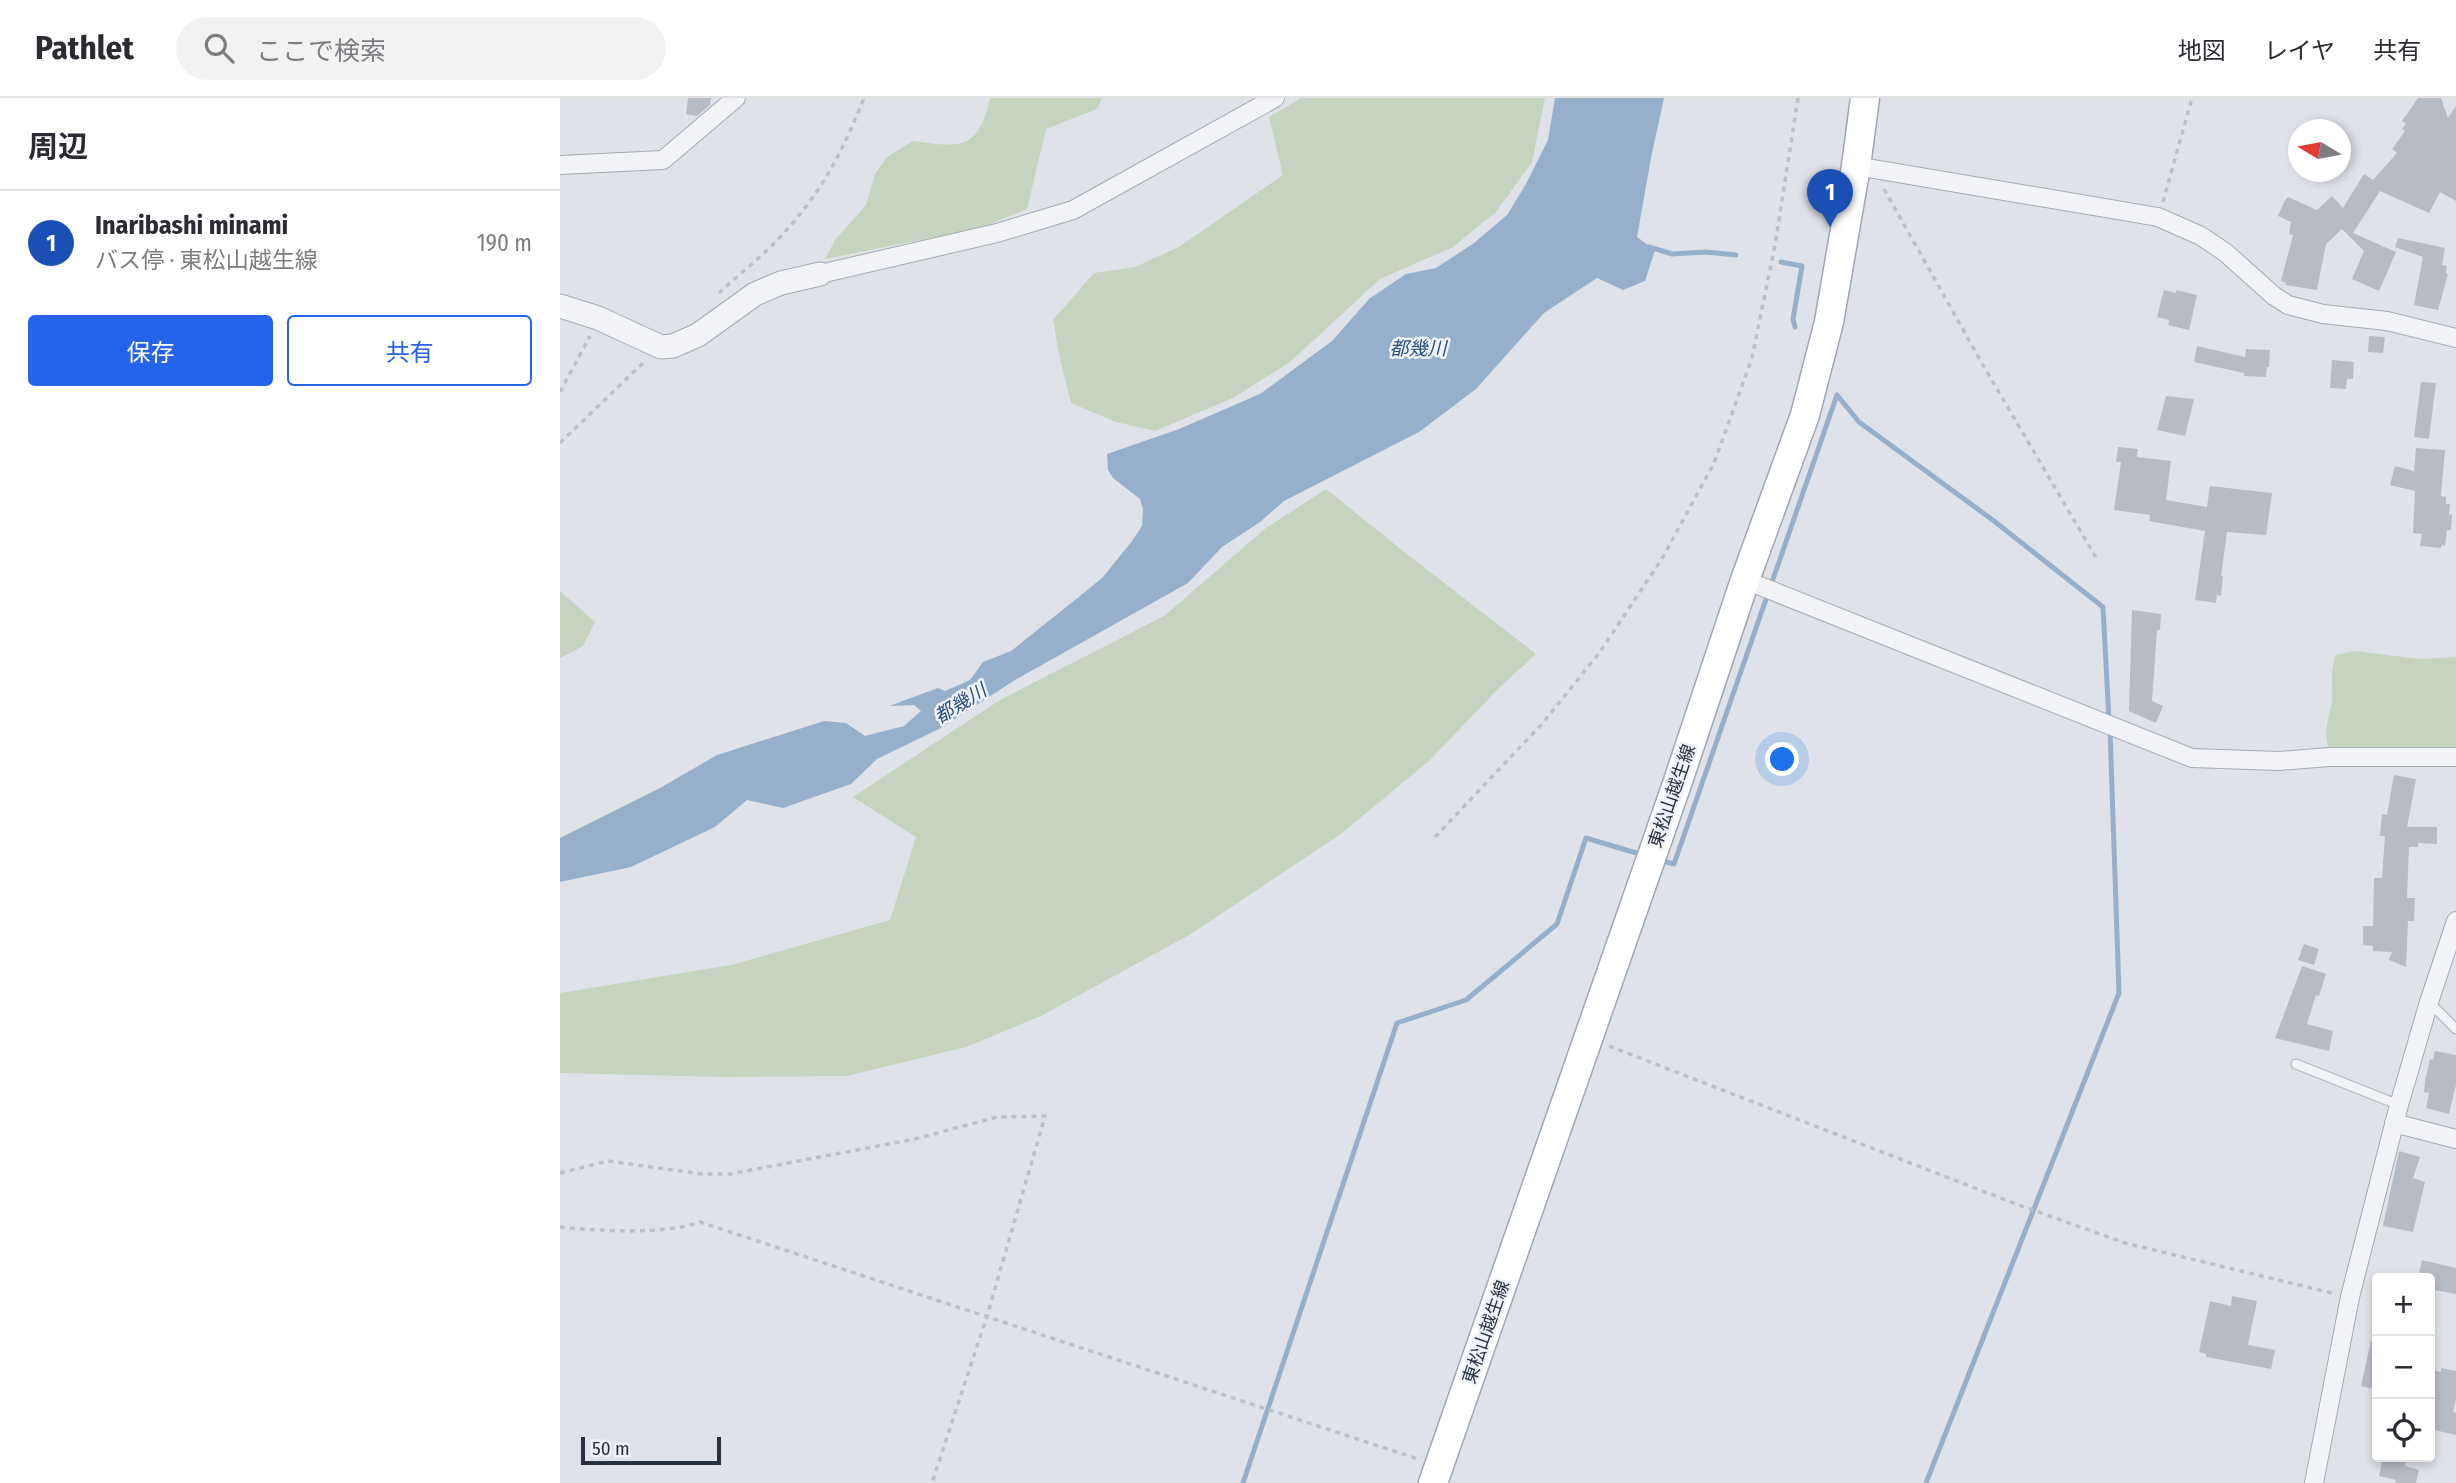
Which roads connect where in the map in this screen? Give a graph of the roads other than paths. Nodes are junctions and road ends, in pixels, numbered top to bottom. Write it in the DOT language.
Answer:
graph roads {
  1 [pos="736,98"];
  2 [pos="1275,98"];
  3 [pos="1865,98"];
  4 [pos="560,165"];
  5 [pos="1868,168"];
  6 [pos="820,274"];
  7 [pos="560,306"];
  8 [pos="2456,338"];
  9 [pos="1745,580"];
  10 [pos="2456,757"];
  11 [pos="2456,921"];
  12 [pos="2429,1002"];
  13 [pos="2456,1029"];
  14 [pos="2296,1064"];
  15 [pos="2399,1105"];
  16 [pos="2394,1124"];
  17 [pos="2456,1139"];
  18 [pos="1436,1476"];
  19 [pos="2314,1483"];
  1 -- 4 [label="street"];
  2 -- 6 [label="street"];
  3 -- 5 [label="main road, 東松山越生線"];
  5 -- 8 [label="street"];
  5 -- 9 [label="main road, 東松山越生線"];
  6 -- 7 [label="street"];
  9 -- 10 [label="street"];
  9 -- 18 [label="main road, 東松山越生線"];
  11 -- 12 [label="street"];
  12 -- 13 [label="lane"];
  12 -- 15 [label="street"];
  14 -- 15 [label="lane"];
  15 -- 16 [label="street"];
  16 -- 17 [label="street"];
  16 -- 19 [label="street"];
}
